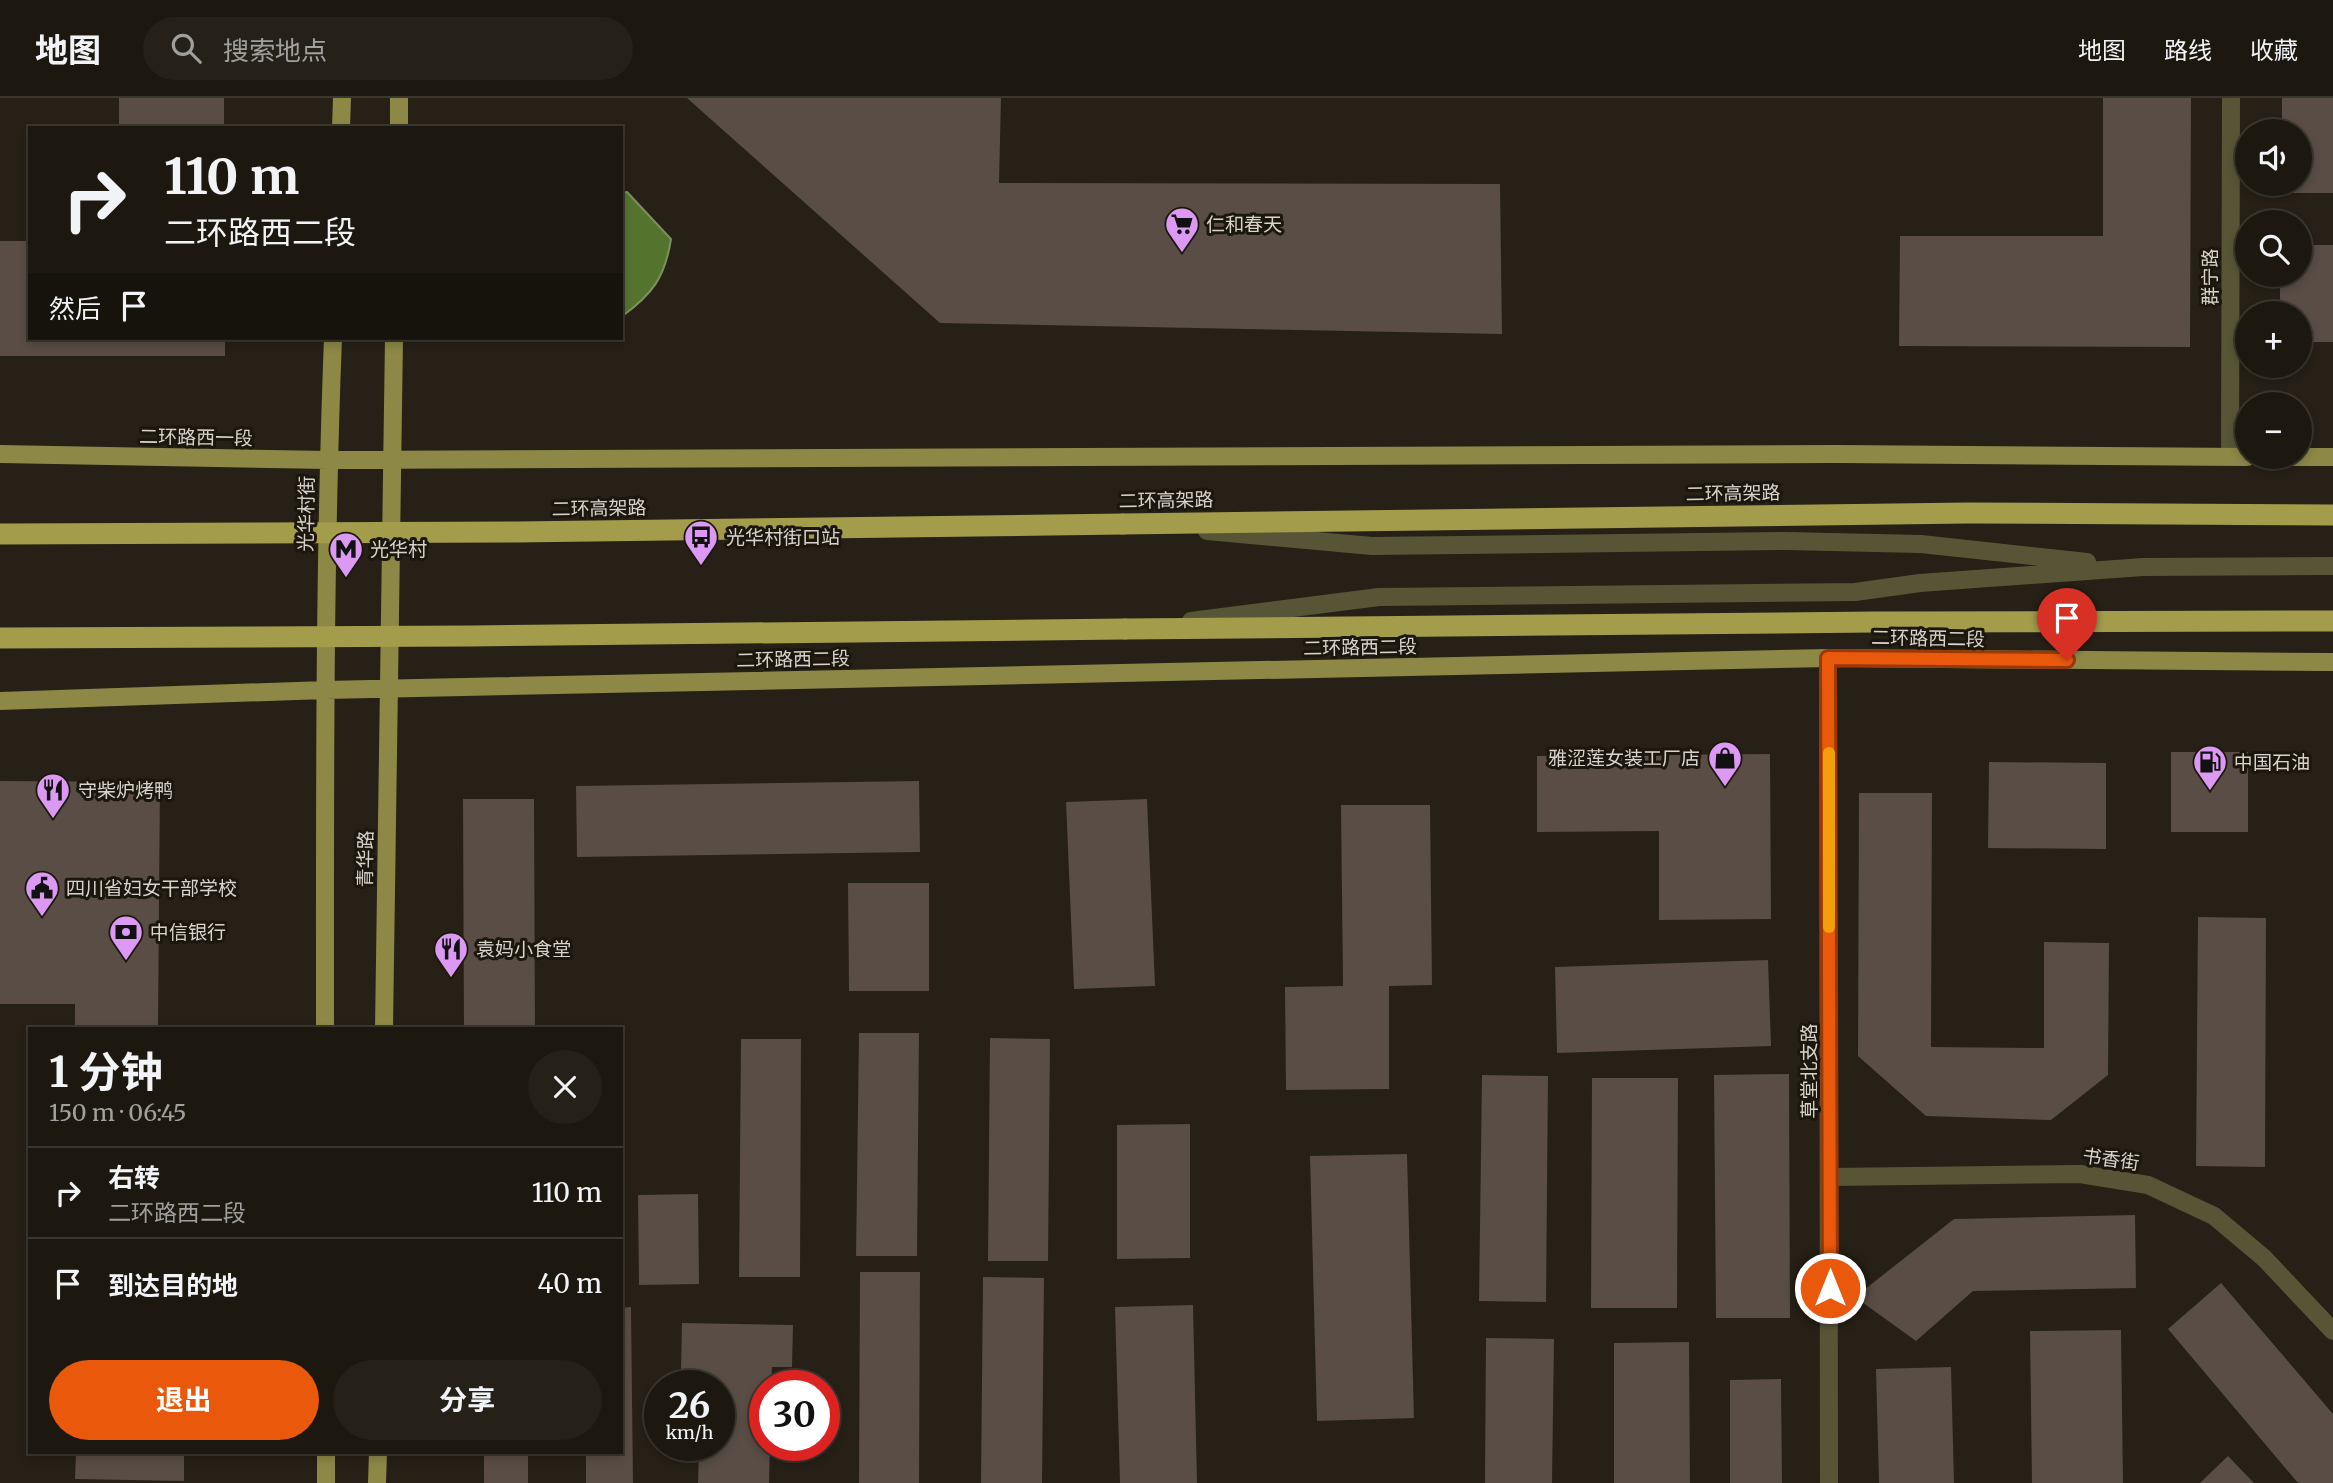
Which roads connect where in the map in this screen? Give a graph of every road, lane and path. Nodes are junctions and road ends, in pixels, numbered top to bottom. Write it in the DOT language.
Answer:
graph roads {
  1 [pos="342,98"];
  2 [pos="400,98"];
  3 [pos="2231,98"];
  4 [pos="341,126"];
  5 [pos="399,126"];
  6 [pos="333,340"];
  7 [pos="394,340"];
  8 [pos="2237,392"];
  9 [pos="0,454"];
  10 [pos="2235,456"];
  11 [pos="2312,457"];
  12 [pos="2333,457"];
  13 [pos="328,460"];
  14 [pos="391,460"];
  15 [pos="2333,516"];
  16 [pos="1124,524"];
  17 [pos="0,534"];
  18 [pos="2333,566"];
  19 [pos="2143,567"];
  20 [pos="2333,621"];
  21 [pos="1125,629"];
  22 [pos="0,638"];
  23 [pos="1828,658"];
  24 [pos="2333,662"];
  25 [pos="389,689"];
  26 [pos="325,690"];
  27 [pos="0,701"];
  28 [pos="325,1027"];
  29 [pos="384,1027"];
  30 [pos="1830,1177"];
  31 [pos="2333,1331"];
  32 [pos="326,1454"];
  33 [pos="378,1454"];
  34 [pos="326,1483"];
  35 [pos="377,1483"];
  36 [pos="1829,1483"];
  1 -- 4 [label="main road"];
  2 -- 5 [label="main road"];
  3 -- 8 [label="street, 群宁路"];
  6 -- 13 [label="main road, 光华村街"];
  7 -- 14 [label="main road"];
  9 -- 13 [label="main road, 二环路西一段"];
  10 -- 14 [label="main road"];
  11 -- 12 [label="main road"];
  13 -- 14 [label="main road, 二环路西一段"];
  13 -- 26 [label="main road, 光华村街"];
  14 -- 25 [label="main road"];
  15 -- 16 [label="highway, 二环高架路"];
  16 -- 17 [label="highway, 二环高架路, bridge"];
  16 -- 19 [label="street"];
  18 -- 19 [label="street"];
  19 -- 21 [label="street"];
  20 -- 21 [label="highway"];
  21 -- 22 [label="highway, bridge"];
  23 -- 24 [label="main road, 二环路西二段"];
  23 -- 25 [label="main road, 二环路西二段"];
  23 -- 30 [label="street, 草堂北支路"];
  25 -- 26 [label="main road"];
  25 -- 29 [label="main road, 青华路"];
  26 -- 27 [label="main road"];
  26 -- 28 [label="main road, 青华路"];
  30 -- 31 [label="street, 书香街"];
  30 -- 36 [label="street, 草堂北支路"];
  32 -- 34 [label="main road"];
  33 -- 35 [label="main road"];
}
